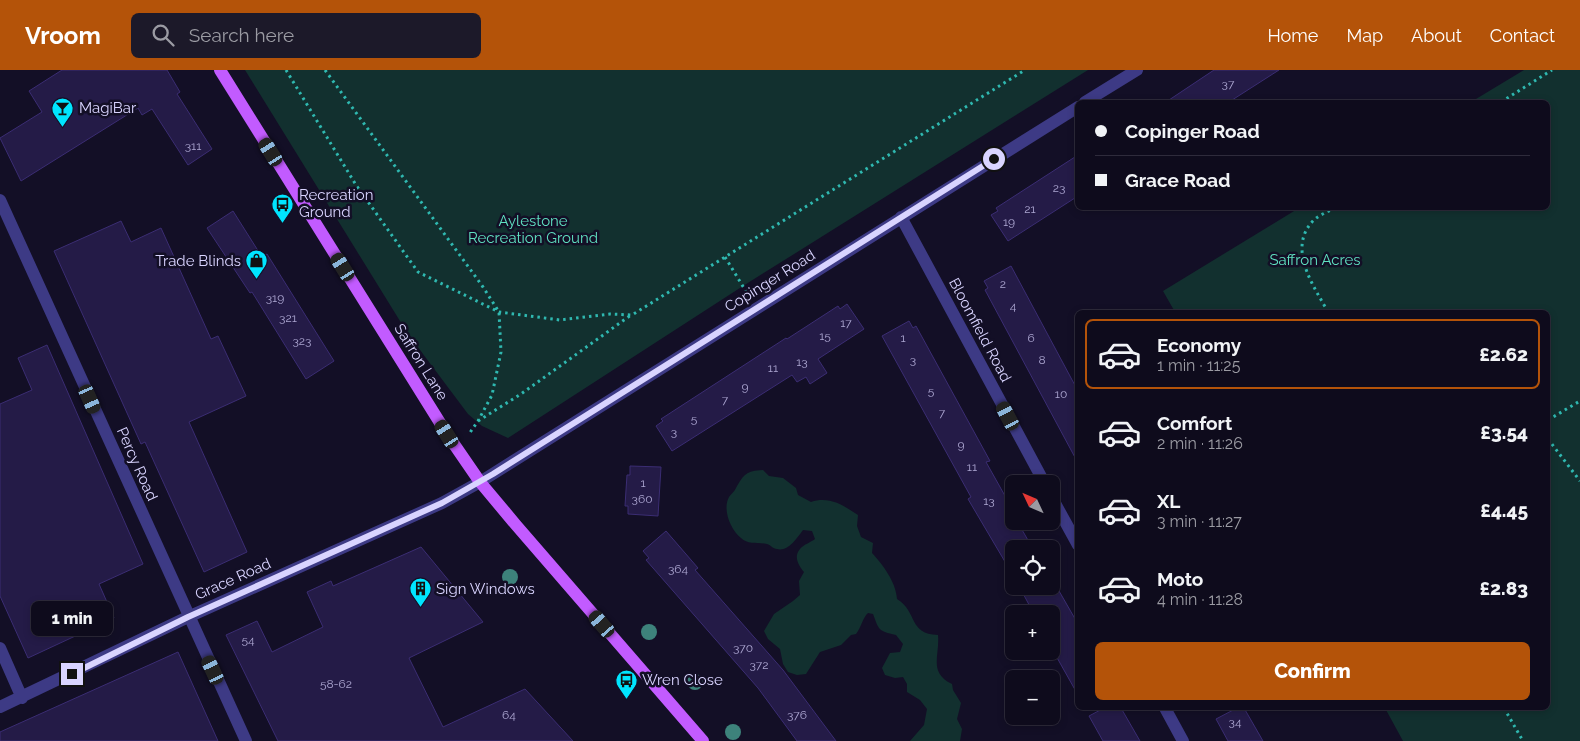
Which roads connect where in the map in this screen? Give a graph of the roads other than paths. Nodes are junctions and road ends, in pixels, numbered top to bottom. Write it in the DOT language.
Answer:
graph roads {
  1 [pos="220,70"];
  2 [pos="1137,70"];
  3 [pos="1088,100"];
  4 [pos="1075,109"];
  5 [pos="0,200"];
  6 [pos="902,217"];
  7 [pos="1040,475"];
  8 [pos="480,482"];
  9 [pos="1060,512"];
  10 [pos="1075,540"];
  11 [pos="188,617"];
  12 [pos="0,648"];
  13 [pos="22,698"];
  14 [pos="0,707"];
  15 [pos="1166,710"];
  16 [pos="246,741"];
  17 [pos="703,741"];
  18 [pos="1183,741"];
  1 -- 8 [label="main road, Saffron Lane"];
  2 -- 3 [label="street"];
  4 -- 6 [label="street, Copinger Road"];
  5 -- 11 [label="street, Percy Road"];
  6 -- 7 [label="street, Bloomfield Road"];
  6 -- 8 [label="street, Copinger Road"];
  8 -- 11 [label="street, Grace Road"];
  8 -- 17 [label="main road, Saffron Lane"];
  9 -- 10 [label="street"];
  11 -- 13 [label="street, Grace Road"];
  11 -- 16 [label="street, Percy Road"];
  12 -- 13 [label="street"];
  13 -- 14 [label="street, Grace Road"];
  15 -- 18 [label="street"];
}
